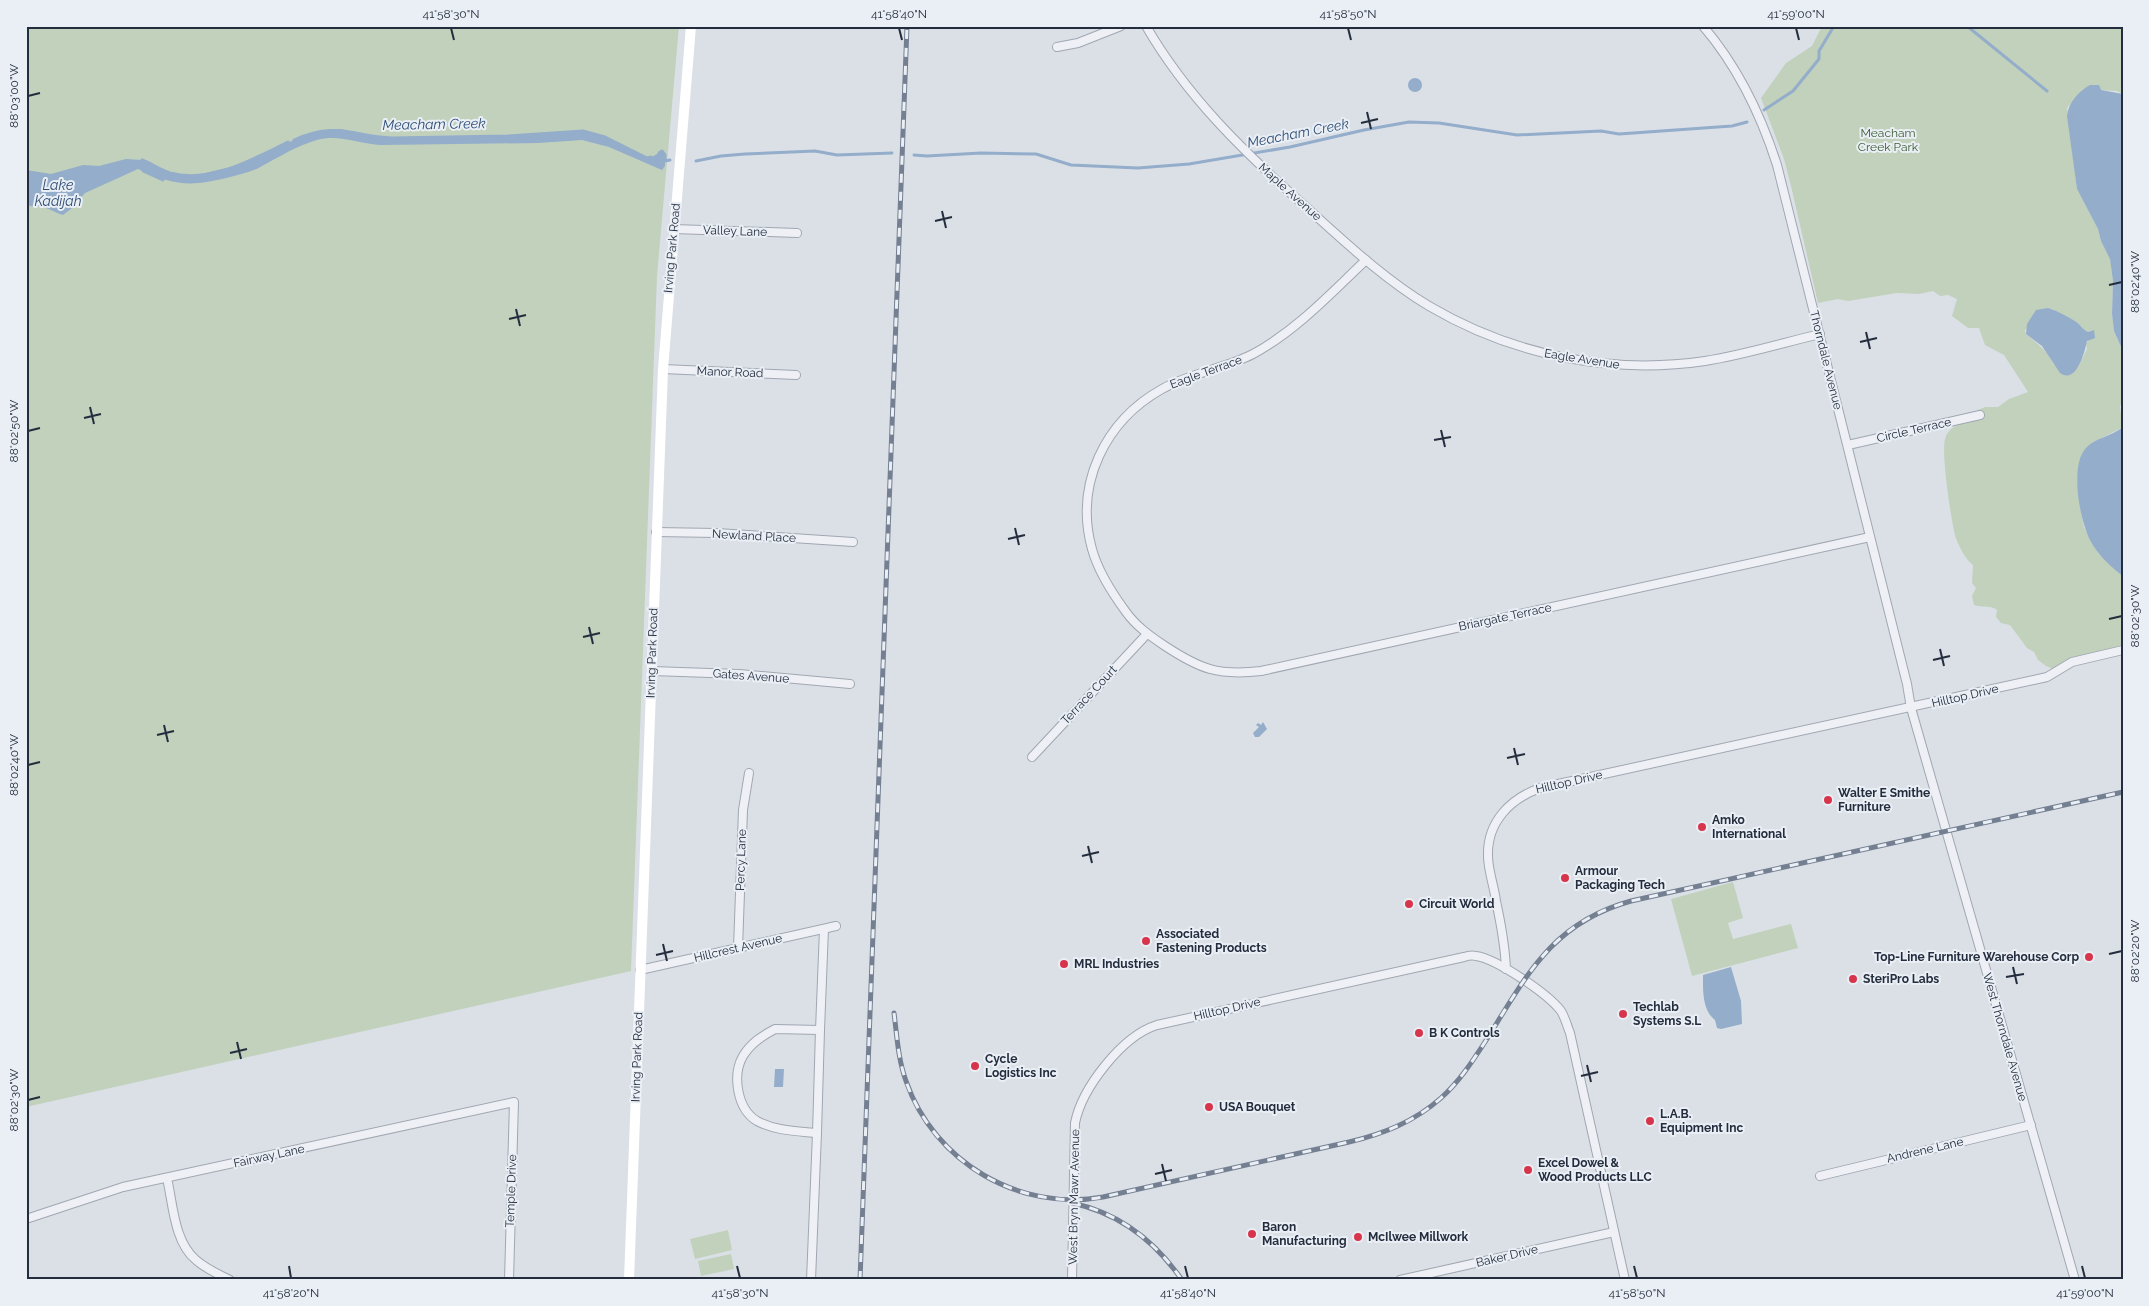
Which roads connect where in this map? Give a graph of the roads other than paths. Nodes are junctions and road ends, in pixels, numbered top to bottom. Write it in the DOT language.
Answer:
graph roads {
  1 [pos="691,26"];
  2 [pos="1121,26"];
  3 [pos="1146,26"];
  4 [pos="1704,26"];
  5 [pos="1057,47"];
  6 [pos="673,229"];
  7 [pos="797,233"];
  8 [pos="1366,260"];
  9 [pos="1820,334"];
  10 [pos="663,369"];
  11 [pos="796,375"];
  12 [pos="1980,416"];
  13 [pos="1848,445"];
  14 [pos="656,532"];
  15 [pos="1870,537"];
  16 [pos="853,542"];
  17 [pos="1147,634"];
  18 [pos="2123,650"];
  19 [pos="652,671"];
  20 [pos="850,684"];
  21 [pos="1911,708"];
  22 [pos="1032,757"];
  23 [pos="749,773"];
  24 [pos="836,926"];
  25 [pos="824,929"];
  26 [pos="738,948"];
  27 [pos="1506,969"];
  28 [pos="640,970"];
  29 [pos="820,1030"];
  30 [pos="1128,1042"];
  31 [pos="514,1102"];
  32 [pos="2031,1125"];
  33 [pos="817,1133"];
  34 [pos="1820,1176"];
  35 [pos="167,1178"];
  36 [pos="26,1219"];
  37 [pos="1614,1232"];
  38 [pos="230,1280"];
  39 [pos="509,1280"];
  40 [pos="629,1280"];
  41 [pos="812,1280"];
  42 [pos="1072,1280"];
  43 [pos="1400,1280"];
  44 [pos="1625,1280"];
  45 [pos="2075,1280"];
  1 -- 6 [label="main road, Irving Park Road"];
  2 -- 5 [label="street"];
  3 -- 8 [label="street, Maple Avenue"];
  4 -- 9 [label="street, Thorndale Avenue"];
  6 -- 7 [label="street, Valley Lane"];
  6 -- 10 [label="main road, Irving Park Road"];
  8 -- 9 [label="street, Eagle Avenue"];
  8 -- 17 [label="street, Eagle Terrace"];
  9 -- 13 [label="street, Thorndale Avenue"];
  10 -- 11 [label="street, Manor Road"];
  10 -- 14 [label="main road, Irving Park Road"];
  12 -- 13 [label="street, Circle Terrace"];
  13 -- 15 [label="street, Thorndale Avenue"];
  14 -- 16 [label="street, Newland Place"];
  14 -- 19 [label="main road, Irving Park Road"];
  15 -- 17 [label="street, Briargate Terrace"];
  15 -- 21 [label="street, Thorndale Avenue"];
  17 -- 22 [label="street, Terrace Court"];
  18 -- 21 [label="street, Hilltop Drive"];
  19 -- 20 [label="street, Gates Avenue"];
  19 -- 28 [label="main road, Irving Park Road"];
  21 -- 27 [label="street, Hilltop Drive"];
  21 -- 32 [label="street, West Thorndale Avenue"];
  23 -- 26 [label="street, Percy Lane"];
  24 -- 25 [label="street, Hillcrest Avenue"];
  25 -- 26 [label="street, Hillcrest Avenue"];
  25 -- 29 [label="street"];
  26 -- 28 [label="street, Hillcrest Avenue"];
  27 -- 30 [label="street, Hilltop Drive"];
  27 -- 37 [label="street"];
  28 -- 40 [label="main road, Irving Park Road"];
  29 -- 33 [label="street"];
  29 -- 33 [label="street"];
  30 -- 42 [label="street, West Bryn Mawr Avenue"];
  31 -- 35 [label="street, Fairway Lane"];
  31 -- 39 [label="street, Temple Drive"];
  32 -- 34 [label="street, Andrene Lane"];
  32 -- 45 [label="street, West Thorndale Avenue"];
  33 -- 41 [label="street"];
  35 -- 36 [label="street, Fairway Lane"];
  35 -- 38 [label="street"];
  37 -- 43 [label="street, Baker Drive"];
  37 -- 44 [label="street"];
}
